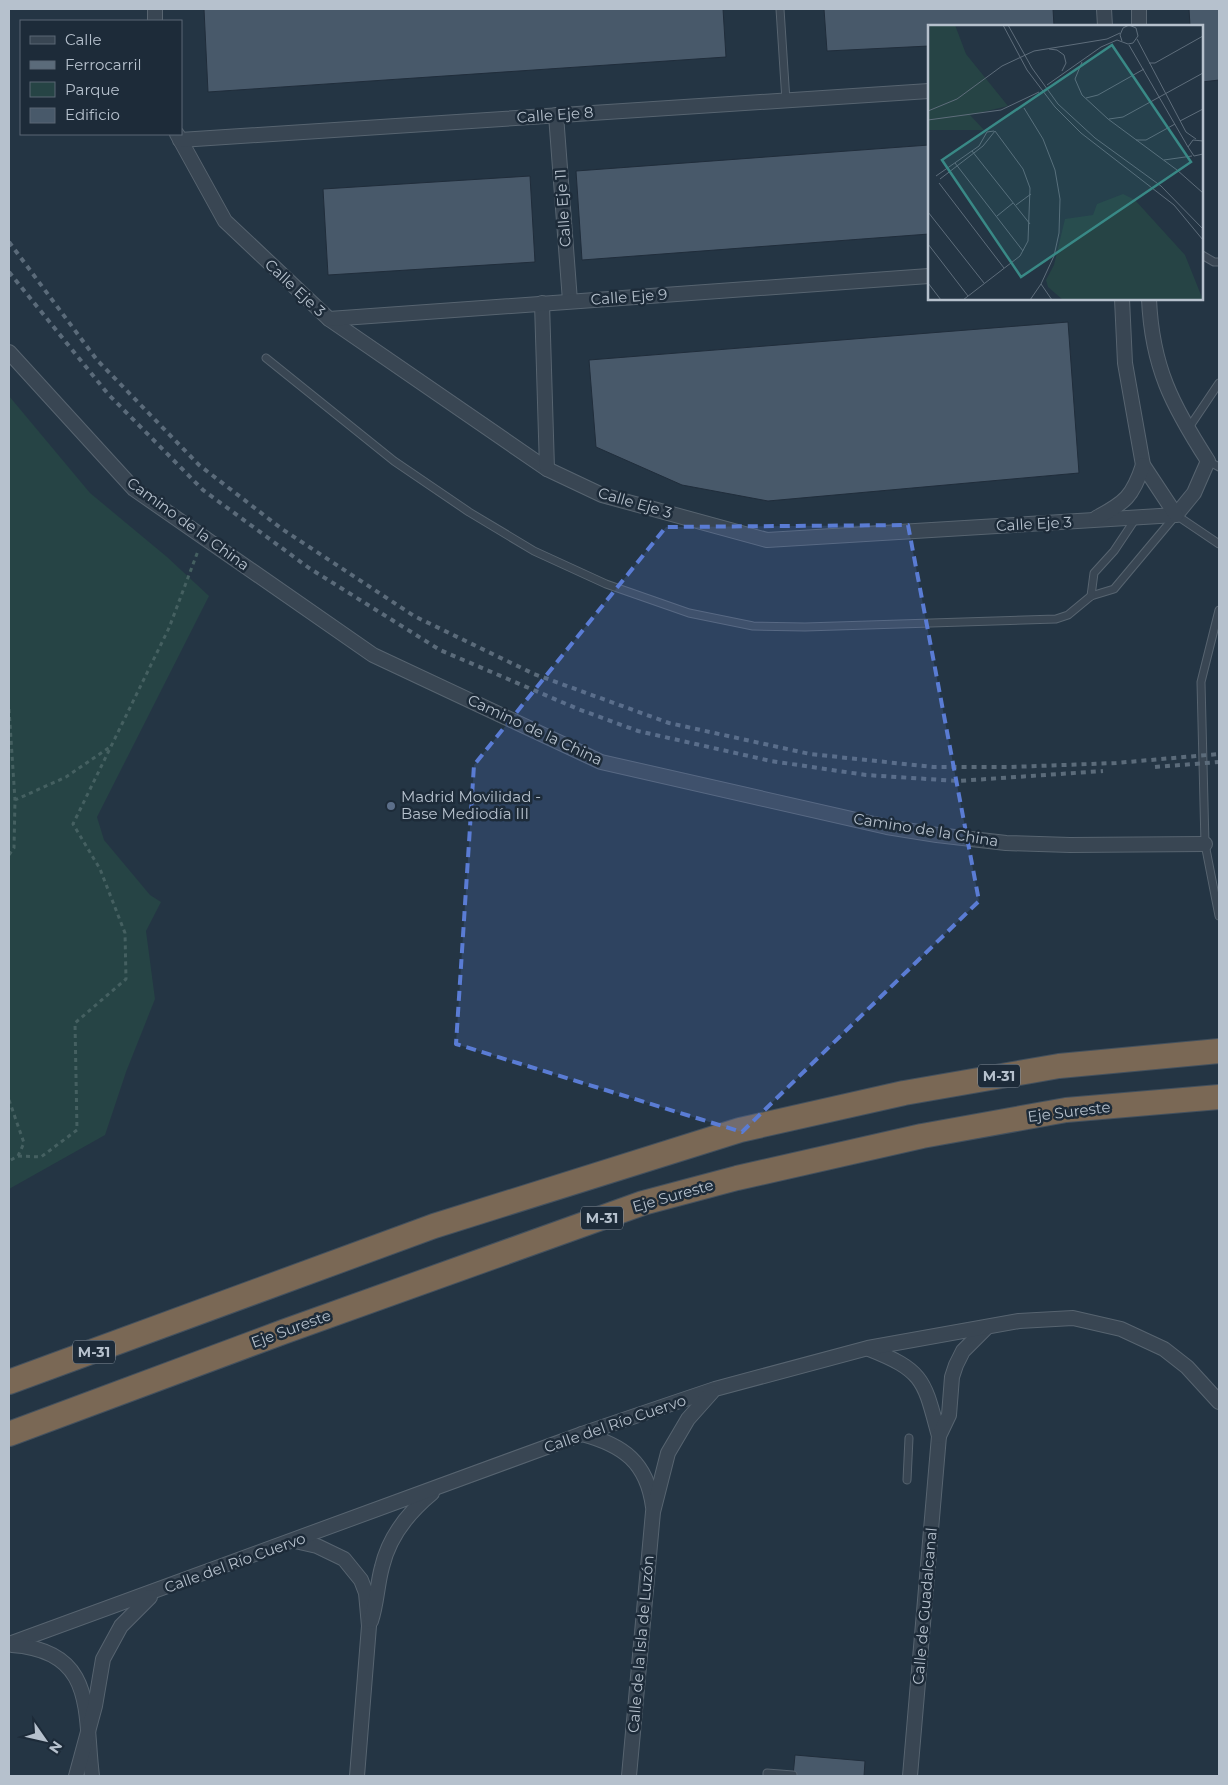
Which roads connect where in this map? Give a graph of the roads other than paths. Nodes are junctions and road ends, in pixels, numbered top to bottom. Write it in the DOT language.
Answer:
graph roads {
  1 [pos="780,9"];
  2 [pos="1104,9"];
  3 [pos="1139,9"];
  4 [pos="1105,25"];
  5 [pos="1139,25"];
  6 [pos="928,91"];
  7 [pos="786,102"];
  8 [pos="556,115"];
  9 [pos="179,137"];
  10 [pos="1203,256"];
  11 [pos="1219,262"];
  12 [pos="928,276"];
  13 [pos="1122,300"];
  14 [pos="1149,300"];
  15 [pos="570,301"];
  16 [pos="542,303"];
  17 [pos="329,319"];
  18 [pos="9,352"];
  19 [pos="266,358"];
  20 [pos="1219,383"];
  21 [pos="1187,429"];
  22 [pos="1214,464"];
  23 [pos="1143,465"];
  24 [pos="547,469"];
  25 [pos="1176,515"];
  26 [pos="1136,518"];
  27 [pos="1090,521"];
  28 [pos="1219,544"];
  29 [pos="1091,596"];
  30 [pos="1219,610"];
  31 [pos="1205,844"];
  32 [pos="1219,916"];
  33 [pos="1219,1051"];
  34 [pos="1219,1097"];
  35 [pos="988,1326"];
  36 [pos="868,1348"];
  37 [pos="9,1382"];
  38 [pos="715,1389"];
  39 [pos="1219,1402"];
  40 [pos="9,1434"];
  41 [pos="582,1434"];
  42 [pos="939,1436"];
  43 [pos="909,1438"];
  44 [pos="907,1480"];
  45 [pos="438,1487"];
  46 [pos="653,1512"];
  47 [pos="295,1541"];
  48 [pos="157,1591"];
  49 [pos="370,1626"];
  50 [pos="9,1644"];
  51 [pos="87,1736"];
  52 [pos="793,1775"];
  53 [pos="76,1776"];
  54 [pos="92,1776"];
  55 [pos="357,1776"];
  56 [pos="629,1776"];
  57 [pos="767,1776"];
  58 [pos="910,1776"];
  1 -- 7 [label="lane"];
  2 -- 4 [label="street"];
  3 -- 5 [label="street"];
  6 -- 7 [label="street, Calle Eje 8"];
  7 -- 8 [label="street, Calle Eje 8"];
  8 -- 9 [label="street, Calle Eje 8"];
  8 -- 15 [label="street, Calle Eje 11"];
  9 -- 17 [label="street, Calle Eje 3"];
  10 -- 11 [label="lane"];
  12 -- 15 [label="street, Calle Eje 9"];
  13 -- 23 [label="street"];
  14 -- 21 [label="street"];
  15 -- 16 [label="street, Calle Eje 9"];
  16 -- 17 [label="street, Calle Eje 9"];
  16 -- 24 [label="street"];
  17 -- 24 [label="street, Calle Eje 3"];
  18 -- 31 [label="street, Camino de la China"];
  19 -- 29 [label="lane"];
  20 -- 21 [label="lane"];
  21 -- 22 [label="street"];
  22 -- 25 [label="street"];
  23 -- 25 [label="street"];
  23 -- 27 [label="street, Calle Eje 3"];
  24 -- 27 [label="street, Calle Eje 3"];
  25 -- 26 [label="street"];
  25 -- 28 [label="lane"];
  25 -- 29 [label="lane"];
  26 -- 27 [label="street"];
  26 -- 29 [label="lane"];
  30 -- 31 [label="lane"];
  31 -- 32 [label="lane"];
  33 -- 37 [label="highway, M-31"];
  34 -- 40 [label="highway, Eje Sureste / M-31"];
  35 -- 36 [label="street, Calle del Río Cuervo"];
  35 -- 39 [label="street, Calle del Río Cuervo"];
  35 -- 42 [label="street, Calle de Guadalcanal"];
  36 -- 38 [label="street, Calle del Río Cuervo"];
  36 -- 42 [label="street, Calle de Guadalcanal"];
  38 -- 41 [label="street, Calle del Río Cuervo"];
  38 -- 46 [label="street, Calle de la Isla de Luzón"];
  41 -- 45 [label="street, Calle del Río Cuervo"];
  41 -- 46 [label="street, Calle de la Isla de Luzón"];
  42 -- 58 [label="street, Calle de Guadalcanal"];
  43 -- 44 [label="lane"];
  45 -- 47 [label="street, Calle del Río Cuervo"];
  45 -- 49 [label="street"];
  46 -- 56 [label="street, Calle de la Isla de Luzón"];
  47 -- 48 [label="street, Calle del Río Cuervo"];
  47 -- 49 [label="street"];
  48 -- 50 [label="street, Calle del Río Cuervo"];
  48 -- 51 [label="street"];
  49 -- 55 [label="street"];
  50 -- 51 [label="street"];
  51 -- 53 [label="street"];
  51 -- 54 [label="street"];
  52 -- 57 [label="lane"];
}
